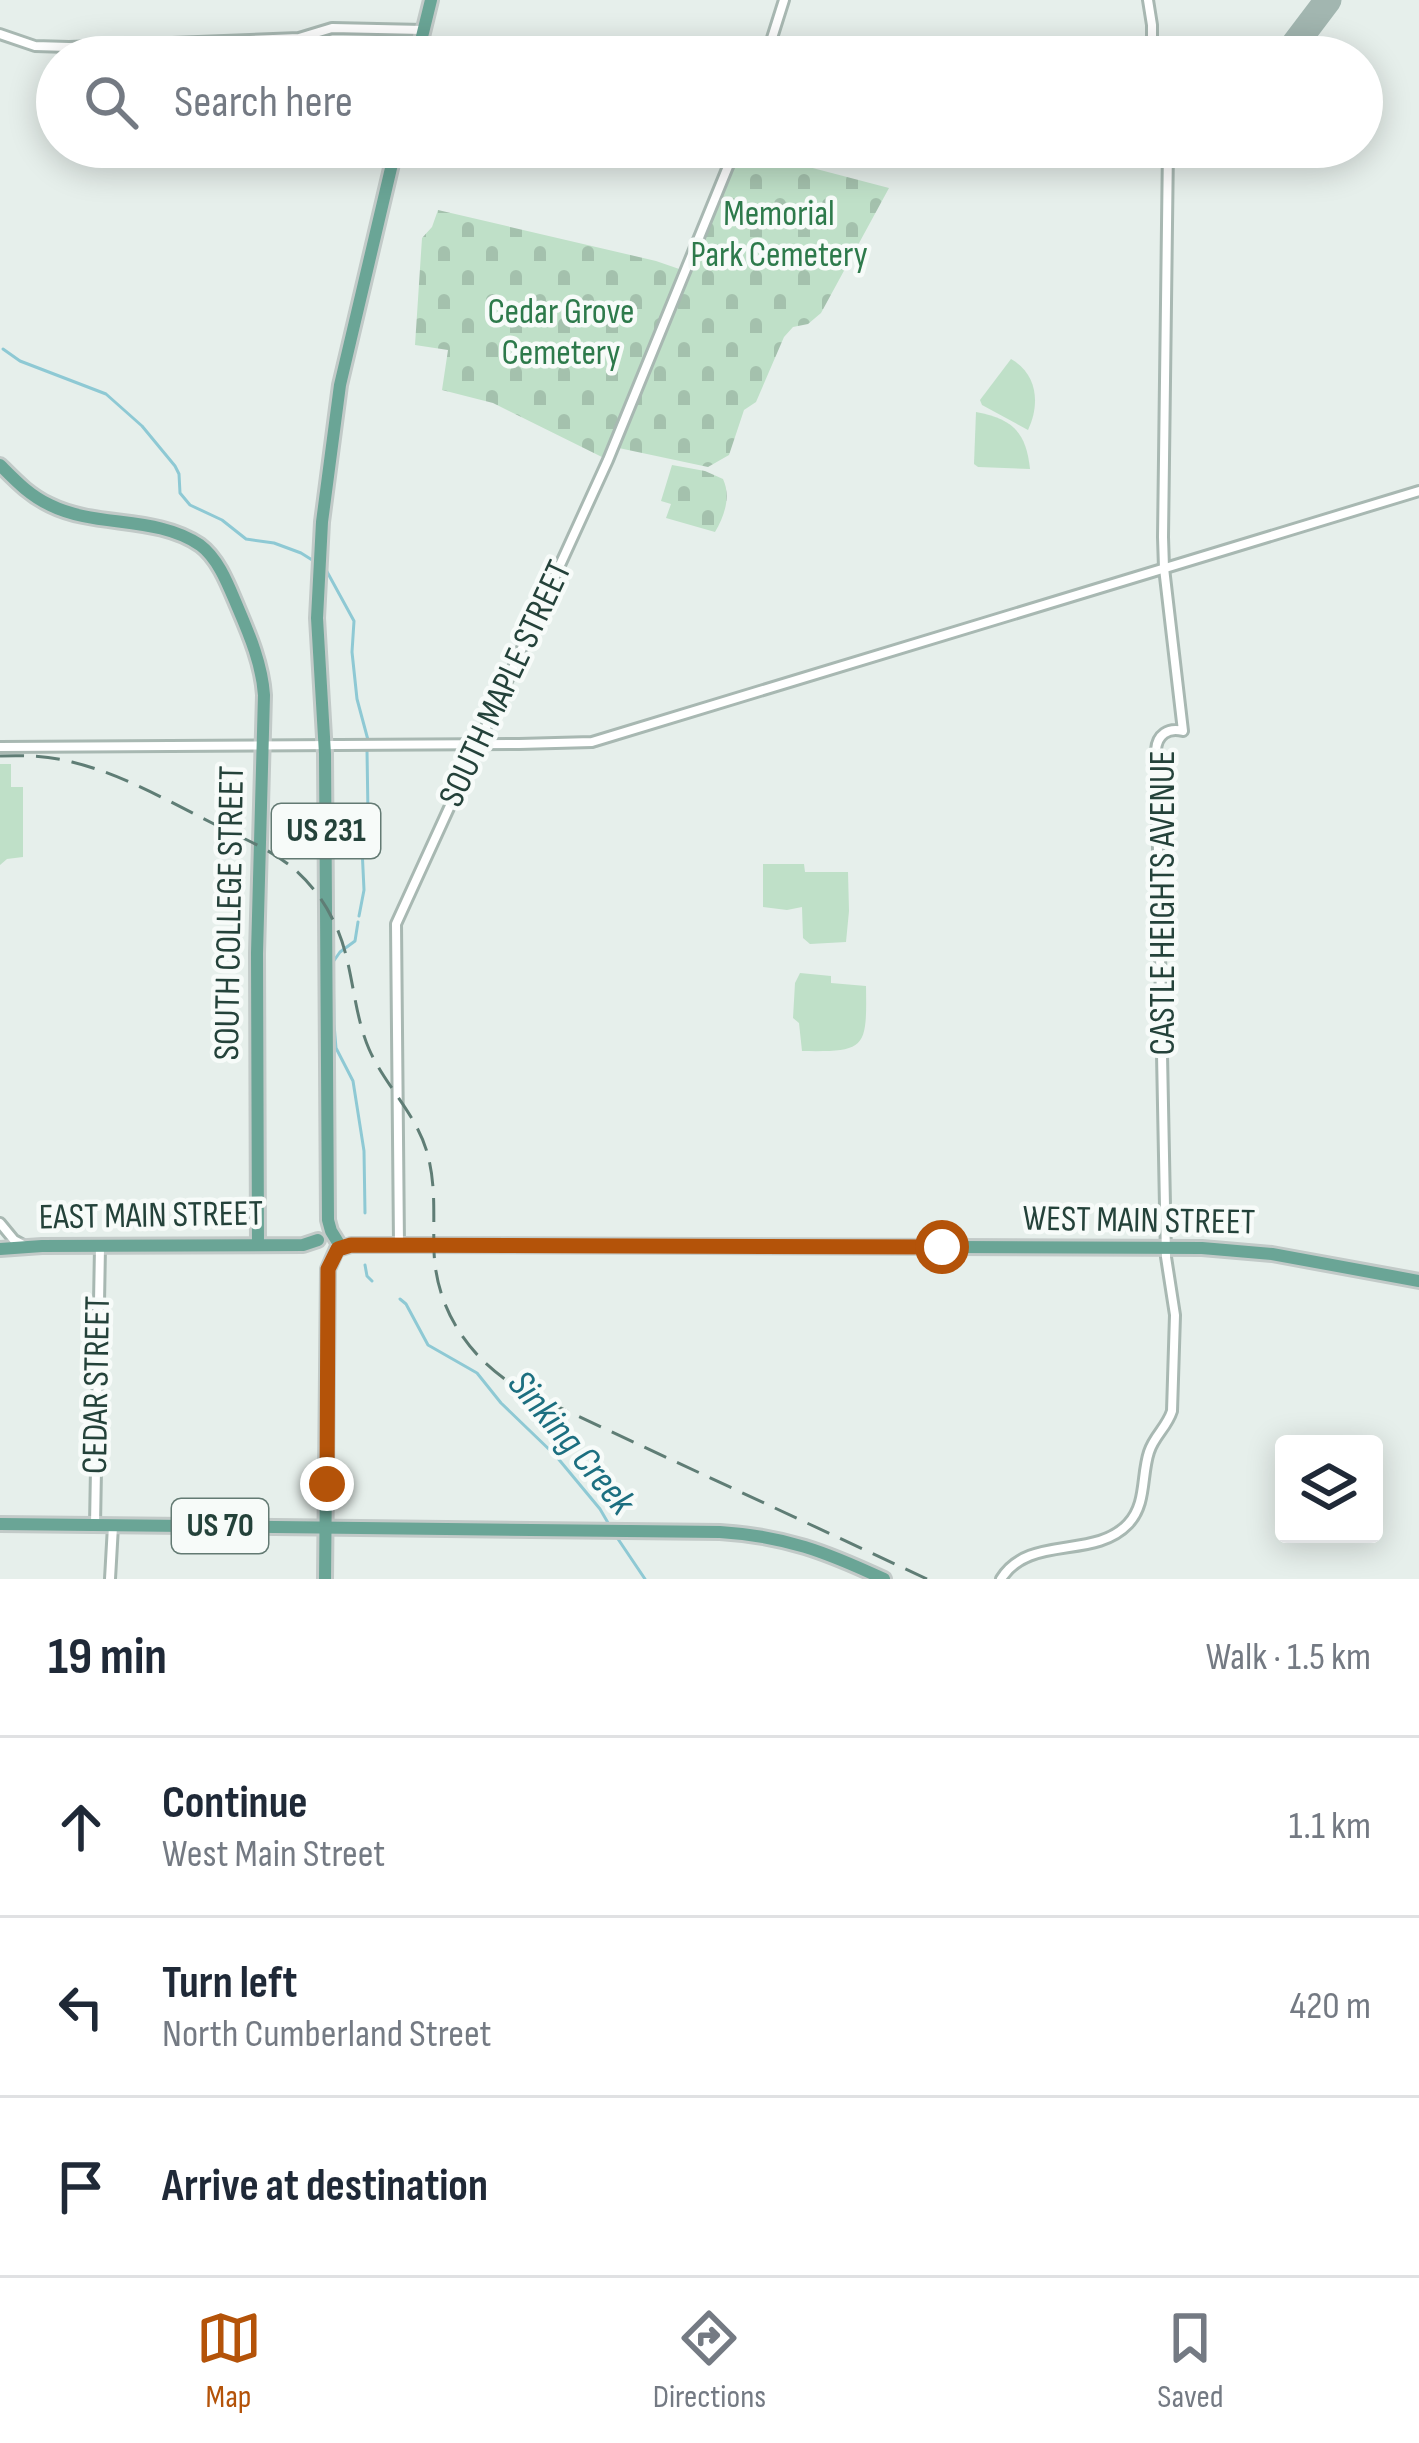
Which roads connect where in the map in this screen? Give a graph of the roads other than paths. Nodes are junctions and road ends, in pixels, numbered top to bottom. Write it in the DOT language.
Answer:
graph roads {
  1 [pos="434,0"];
  2 [pos="784,0"];
  3 [pos="1148,0"];
  4 [pos="423,31"];
  5 [pos="0,34"];
  6 [pos="306,36"];
  7 [pos="423,36"];
  8 [pos="426,36"];
  9 [pos="773,36"];
  10 [pos="1152,36"];
  11 [pos="36,46"];
  12 [pos="394,168"];
  13 [pos="728,168"];
  14 [pos="1168,168"];
  15 [pos="0,465"];
  16 [pos="1419,491"];
  17 [pos="1164,568"];
  18 [pos="324,744"];
  19 [pos="478,744"];
  20 [pos="262,745"];
  21 [pos="0,747"];
  22 [pos="0,1223"];
  23 [pos="100,1245"];
  24 [pos="258,1245"];
  25 [pos="328,1245"];
  26 [pos="399,1245"];
  27 [pos="27,1247"];
  28 [pos="1166,1247"];
  29 [pos="0,1249"];
  30 [pos="1419,1281"];
  31 [pos="0,1524"];
  32 [pos="94,1525"];
  33 [pos="113,1525"];
  34 [pos="326,1528"];
  35 [pos="110,1579"];
  36 [pos="325,1579"];
  37 [pos="884,1579"];
  38 [pos="1001,1579"];
  1 -- 4 [label="main road"];
  1 -- 8 [label="main road"];
  2 -- 9 [label="street"];
  3 -- 10 [label="street"];
  4 -- 6 [label="street"];
  4 -- 7 [label="main road"];
  5 -- 11 [label="street"];
  12 -- 18 [label="main road, US 231"];
  13 -- 19 [label="street, SOUTH MAPLE STREET"];
  14 -- 17 [label="street, CASTLE HEIGHTS AVENUE"];
  15 -- 20 [label="main road, SOUTH COLLEGE STREET"];
  16 -- 17 [label="street"];
  17 -- 19 [label="street"];
  17 -- 28 [label="street, CASTLE HEIGHTS AVENUE"];
  18 -- 19 [label="street"];
  18 -- 20 [label="street"];
  18 -- 25 [label="main road, US 231"];
  19 -- 26 [label="street, SOUTH MAPLE STREET"];
  20 -- 21 [label="street"];
  20 -- 24 [label="main road, SOUTH COLLEGE STREET"];
  22 -- 27 [label="street"];
  23 -- 24 [label="main road, EAST MAIN STREET"];
  23 -- 27 [label="main road, EAST MAIN STREET"];
  23 -- 32 [label="street, CEDAR STREET"];
  24 -- 25 [label="main road, EAST MAIN STREET"];
  25 -- 26 [label="main road, WEST MAIN STREET"];
  25 -- 34 [label="main road, US 231"];
  26 -- 28 [label="main road, WEST MAIN STREET"];
  27 -- 29 [label="main road, EAST MAIN STREET"];
  28 -- 30 [label="main road, WEST MAIN STREET"];
  28 -- 38 [label="street"];
  31 -- 32 [label="main road, US 70"];
  32 -- 33 [label="main road, US 70"];
  33 -- 34 [label="main road, US 70"];
  33 -- 35 [label="street"];
  34 -- 36 [label="main road, US 231"];
  34 -- 37 [label="main road, US 70"];
}
